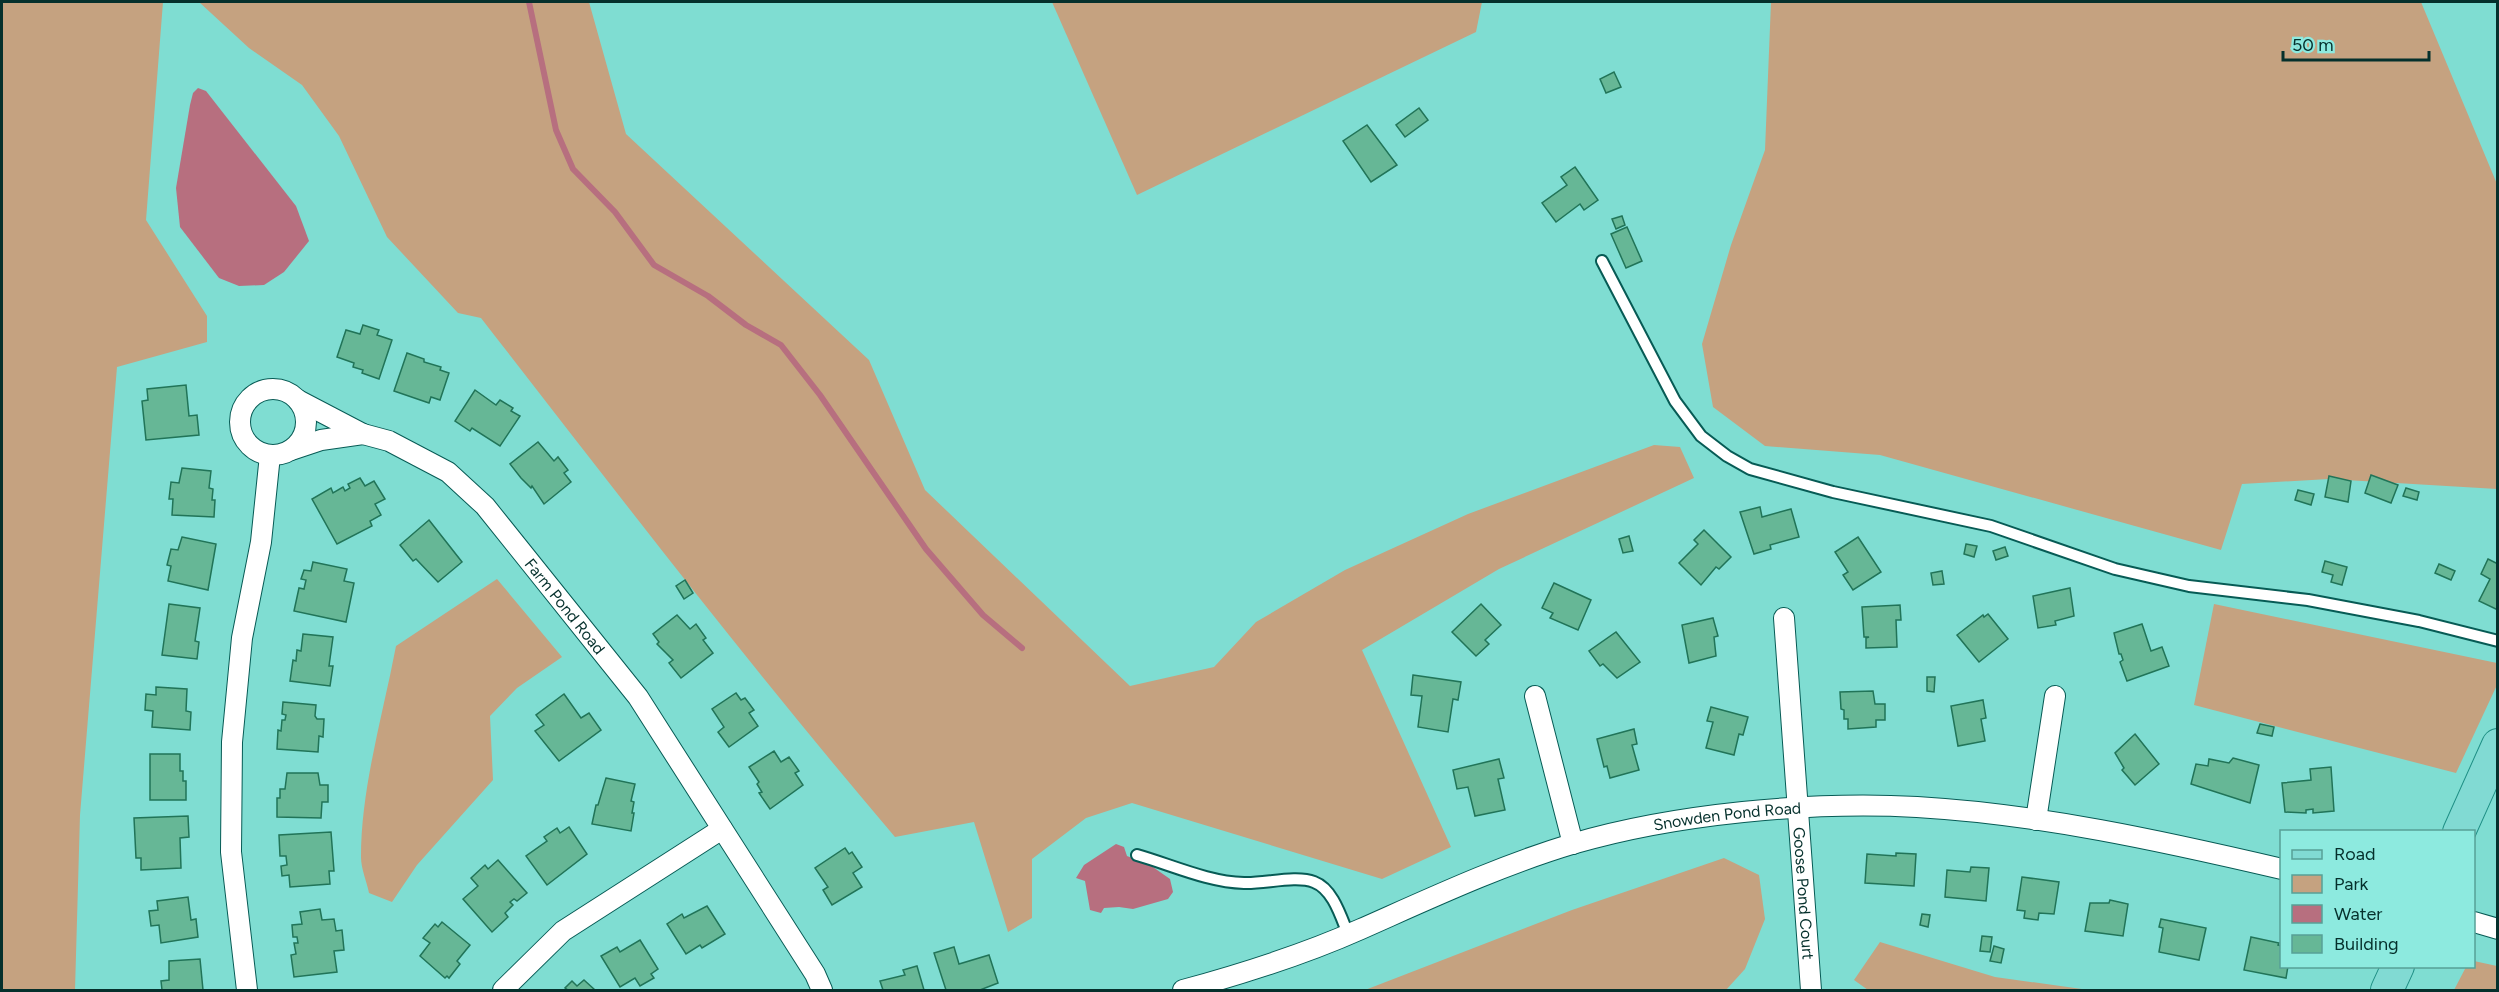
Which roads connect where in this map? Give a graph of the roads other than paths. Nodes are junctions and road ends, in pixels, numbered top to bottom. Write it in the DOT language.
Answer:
graph roads {
  1 [pos="1602,261"];
  2 [pos="298,400"];
  3 [pos="363,434"];
  4 [pos="279,453"];
  5 [pos="1784,618"];
  6 [pos="2498,641"];
  7 [pos="1535,696"];
  8 [pos="2055,696"];
  9 [pos="2498,745"];
  10 [pos="1798,808"];
  11 [pos="2036,820"];
  12 [pos="722,829"];
  13 [pos="2459,830"];
  14 [pos="1574,844"];
  15 [pos="1137,855"];
  16 [pos="2280,869"];
  17 [pos="2475,922"];
  18 [pos="2498,929"];
  19 [pos="1348,934"];
  20 [pos="2397,968"];
  21 [pos="1193,989"];
  22 [pos="247,990"];
  23 [pos="503,990"];
  24 [pos="822,990"];
  25 [pos="1811,990"];
  26 [pos="2387,990"];
  1 -- 6 [label="lane"];
  2 -- 3 [label="street, Farm Pond Road"];
  2 -- 4 [label="street"];
  2 -- 4 [label="street, Farm Pond Road"];
  3 -- 4 [label="street, Farm Pond Road"];
  3 -- 12 [label="street, Farm Pond Road"];
  4 -- 22 [label="street"];
  5 -- 10 [label="street, Goose Pond Court"];
  7 -- 14 [label="street"];
  8 -- 11 [label="street"];
  9 -- 13 [label="main road"];
  10 -- 11 [label="street, Snowden Pond Road"];
  10 -- 14 [label="street, Snowden Pond Road"];
  10 -- 25 [label="street, Goose Pond Court"];
  11 -- 16 [label="street, Snowden Pond Road"];
  12 -- 23 [label="street"];
  12 -- 24 [label="street, Farm Pond Road"];
  14 -- 19 [label="street, Snowden Pond Road"];
  15 -- 19 [label="lane"];
  17 -- 18 [label="street"];
  19 -- 21 [label="street, Snowden Pond Road"];
  20 -- 26 [label="main road"];
}
